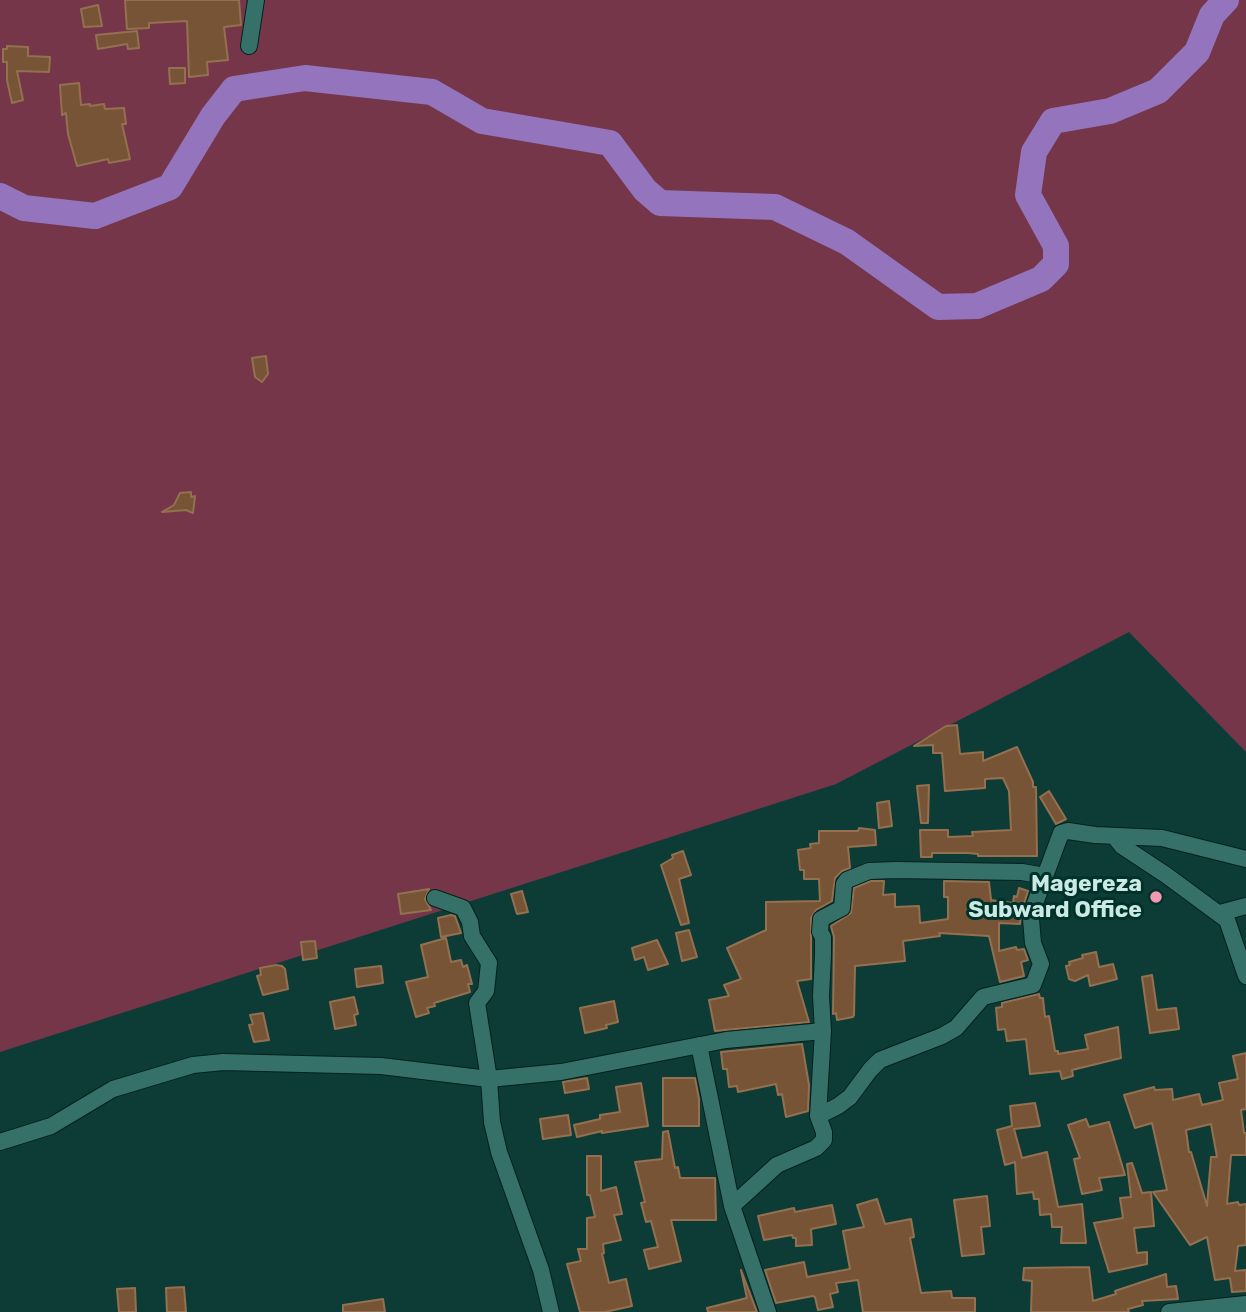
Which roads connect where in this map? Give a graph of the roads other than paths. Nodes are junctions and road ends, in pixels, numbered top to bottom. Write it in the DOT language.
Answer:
graph roads {
  1 [pos="256,0"];
  2 [pos="249,46"];
  3 [pos="1114,836"];
  4 [pos="1246,859"];
  5 [pos="1045,876"];
  6 [pos="435,898"];
  7 [pos="1246,906"];
  8 [pos="1220,913"];
  9 [pos="1246,976"];
  10 [pos="823,1031"];
  11 [pos="699,1045"];
  12 [pos="489,1079"];
  13 [pos="818,1116"];
  14 [pos="0,1142"];
  15 [pos="732,1206"];
  16 [pos="1246,1304"];
  17 [pos="551,1312"];
  18 [pos="768,1312"];
  19 [pos="1170,1312"];
  1 -- 2 [label="street"];
  3 -- 4 [label="street"];
  3 -- 5 [label="street"];
  3 -- 8 [label="street"];
  5 -- 10 [label="street"];
  5 -- 13 [label="street"];
  6 -- 12 [label="street"];
  7 -- 8 [label="street"];
  8 -- 9 [label="street"];
  10 -- 11 [label="street"];
  10 -- 13 [label="street"];
  11 -- 12 [label="street"];
  11 -- 15 [label="street"];
  12 -- 14 [label="street"];
  12 -- 17 [label="street"];
  13 -- 15 [label="street"];
  15 -- 18 [label="street"];
  16 -- 19 [label="street"];
}
